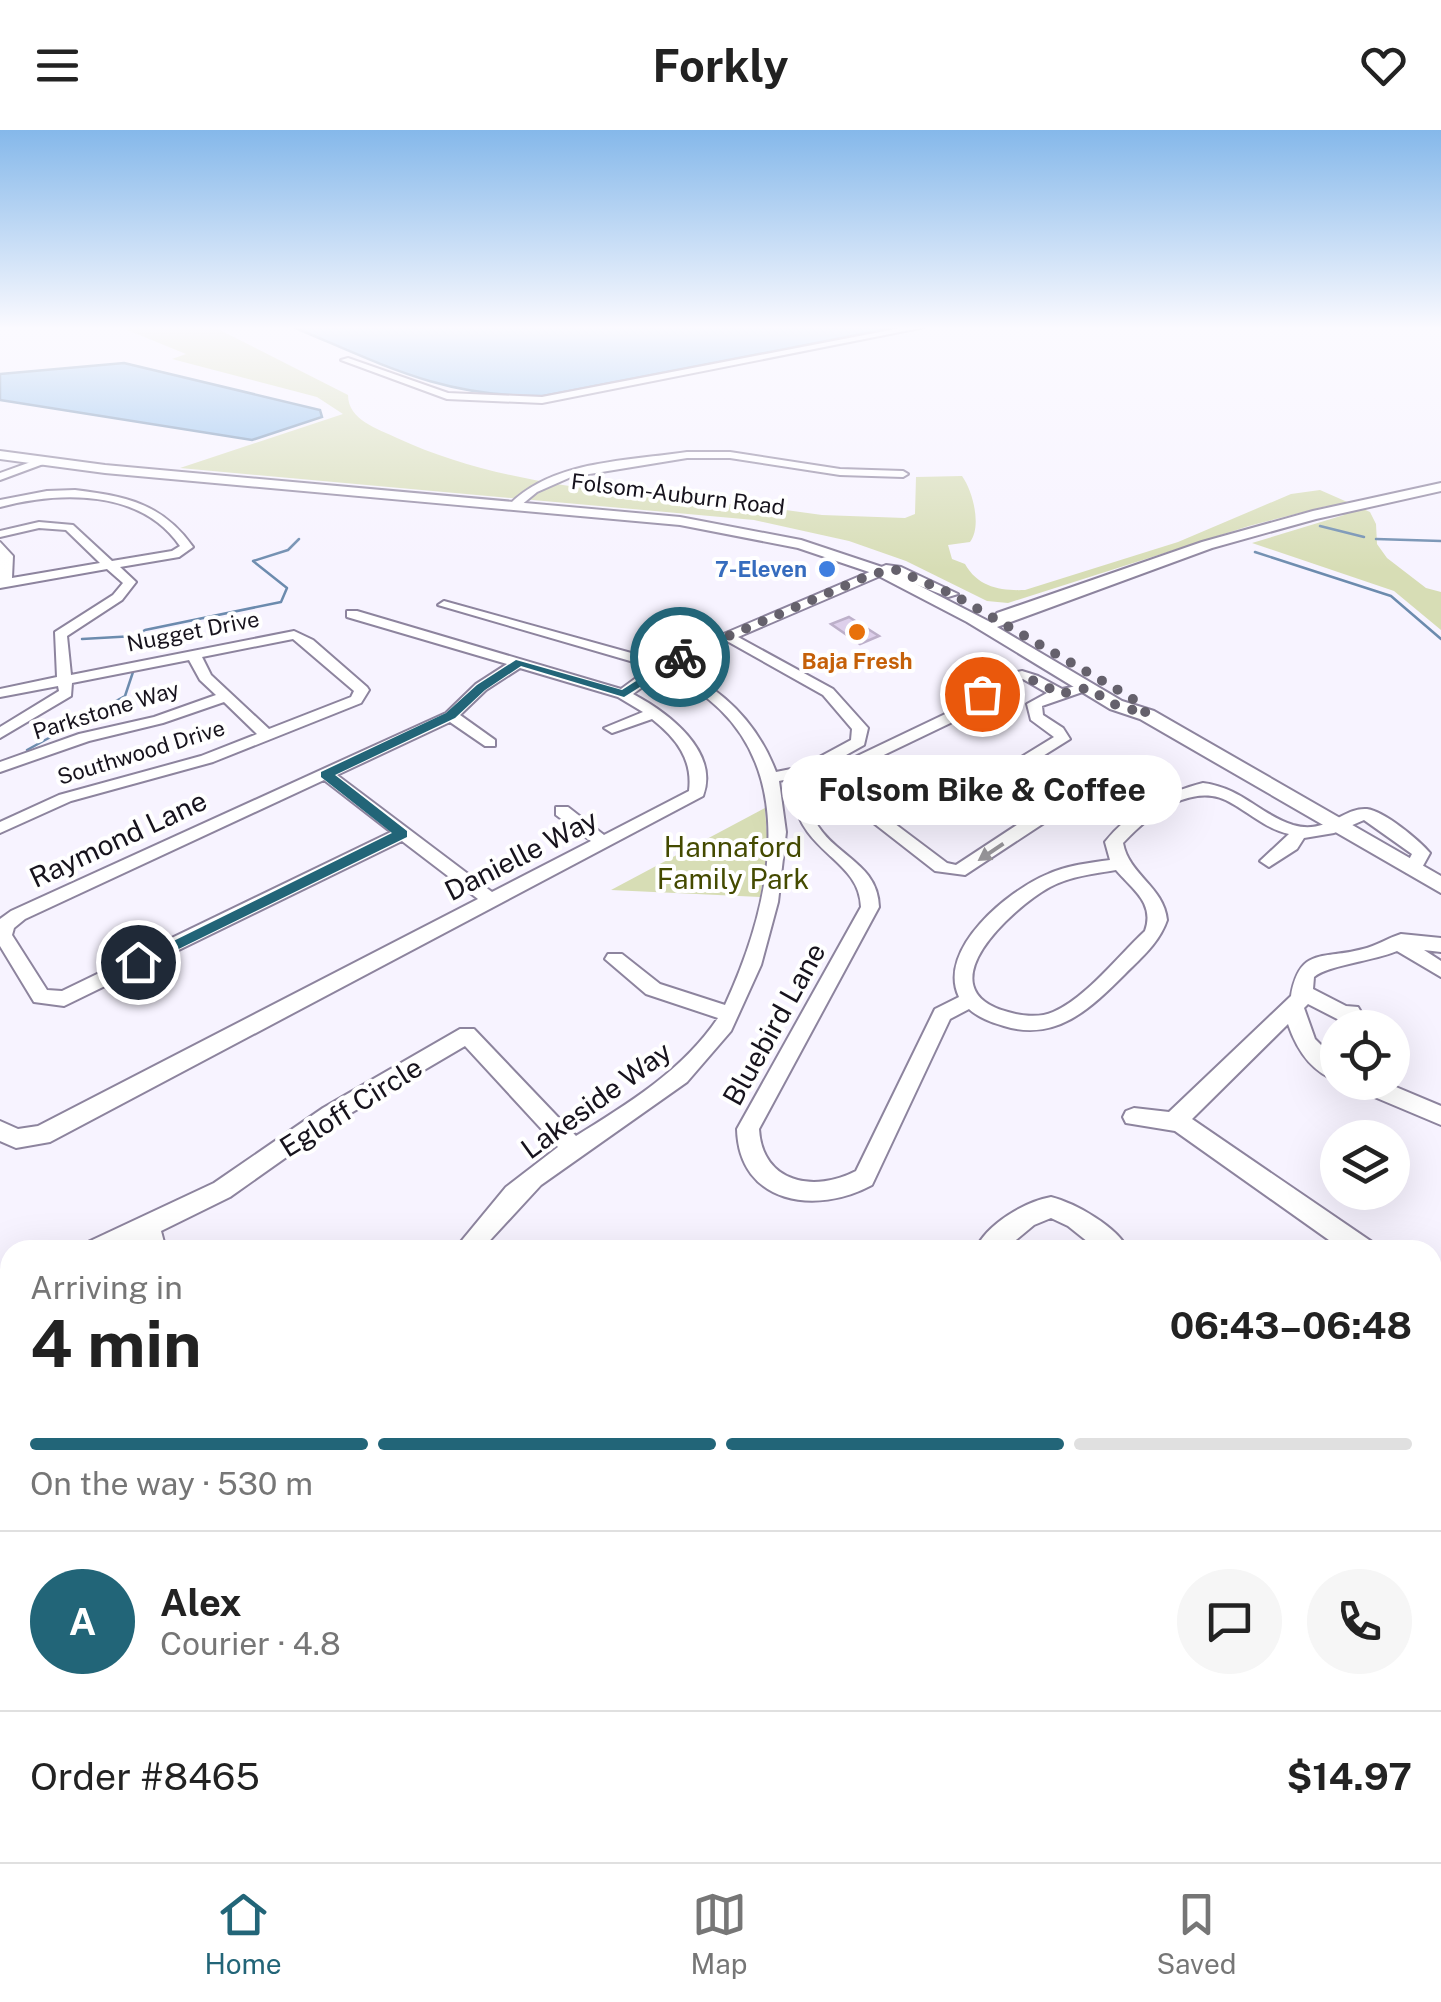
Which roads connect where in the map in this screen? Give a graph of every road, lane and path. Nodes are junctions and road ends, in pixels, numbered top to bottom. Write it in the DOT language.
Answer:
graph roads {
  1 [pos="53,444"];
  2 [pos="0,455"];
  3 [pos="38,460"];
  4 [pos="0,474"];
  5 [pos="904,474"];
  6 [pos="1441,487"];
  7 [pos="0,504"];
  8 [pos="516,504"];
  9 [pos="0,534"];
  10 [pos="1227,541"];
  11 [pos="0,546"];
  12 [pos="109,565"];
  13 [pos="880,571"];
  14 [pos="934,583"];
  15 [pos="3,584"];
  16 [pos="1092,584"];
  17 [pos="952,594"];
  18 [pos="444,605"];
  19 [pos="352,614"];
  20 [pos="992,625"];
  21 [pos="727,636"];
  22 [pos="193,654"];
  23 [pos="520,662"];
  24 [pos="662,667"];
  25 [pos="66,680"];
  26 [pos="1083,686"];
  27 [pos="0,694"];
  28 [pos="624,694"];
  29 [pos="1060,694"];
  30 [pos="226,697"];
  31 [pos="354,700"];
  32 [pos="654,713"];
  33 [pos="1147,714"];
  34 [pos="450,716"];
  35 [pos="612,728"];
  36 [pos="0,733"];
  37 [pos="267,735"];
  38 [pos="490,743"];
  39 [pos="0,768"];
  40 [pos="326,774"];
  41 [pos="772,777"];
  42 [pos="802,799"];
  43 [pos="562,811"];
  44 [pos="1337,825"];
  45 [pos="0,828"];
  46 [pos="1299,832"];
  47 [pos="402,834"];
  48 [pos="604,844"];
  49 [pos="1269,860"];
  50 [pos="1118,864"];
  51 [pos="1441,886"];
  52 [pos="492,901"];
  53 [pos="1398,943"];
  54 [pos="1441,945"];
  55 [pos="615,959"];
  56 [pos="1441,970"];
  57 [pos="972,999"];
  58 [pos="1298,999"];
  59 [pos="1330,1010"];
  60 [pos="729,1014"];
  61 [pos="1320,1061"];
  62 [pos="1403,1100"];
  63 [pos="1441,1116"];
  64 [pos="1134,1117"];
  65 [pos="1176,1120"];
  66 [pos="0,1130"];
  67 [pos="574,1149"];
  68 [pos="147,1224"];
  69 [pos="116,1240"];
  70 [pos="151,1240"];
  71 [pos="475,1240"];
  72 [pos="998,1240"];
  73 [pos="1104,1240"];
  74 [pos="1349,1240"];
  1 -- 2 [label="main road"];
  2 -- 3 [label="main road, Folsom-Auburn Road"];
  3 -- 4 [label="street"];
  3 -- 8 [label="main road, Folsom-Auburn Road"];
  5 -- 8 [label="street"];
  6 -- 10 [label="main road"];
  7 -- 12 [label="street"];
  8 -- 13 [label="main road, Folsom-Auburn Road"];
  8 -- 14 [label="main road, Folsom-Auburn Road"];
  9 -- 12 [label="street"];
  10 -- 16 [label="main road"];
  10 -- 20 [label="main road"];
  11 -- 15 [label="street"];
  12 -- 15 [label="street"];
  12 -- 25 [label="street"];
  13 -- 17 [label="street"];
  13 -- 20 [label="main road, Folsom-Auburn Road"];
  13 -- 21 [label="street"];
  14 -- 16 [label="main road"];
  14 -- 17 [label="main road, Folsom-Auburn Road"];
  16 -- 20 [label="main road"];
  17 -- 20 [label="main road, Folsom-Auburn Road"];
  18 -- 24 [label="street, Lakeside Way"];
  19 -- 23 [label="street, Danielle Way"];
  20 -- 26 [label="main road, Folsom-Auburn Road"];
  20 -- 33 [label="main road, Folsom-Auburn Road"];
  21 -- 24 [label="street"];
  21 -- 41 [label="street"];
  22 -- 25 [label="street, Nugget Drive"];
  22 -- 30 [label="street"];
  22 -- 31 [label="street, Nugget Drive"];
  23 -- 28 [label="street, Danielle Way"];
  23 -- 34 [label="street, Raymond Lane"];
  24 -- 28 [label="street"];
  24 -- 41 [label="street, Lakeside Way"];
  25 -- 27 [label="street, Nugget Drive"];
  25 -- 36 [label="street"];
  26 -- 29 [label="street"];
  26 -- 33 [label="main road, Folsom-Auburn Road"];
  28 -- 32 [label="street, Danielle Way"];
  29 -- 29 [label="street, one-way"];
  30 -- 37 [label="street"];
  30 -- 39 [label="street, Parkstone Way"];
  31 -- 37 [label="street, Southwood Drive"];
  32 -- 35 [label="street"];
  32 -- 48 [label="street, Danielle Way"];
  33 -- 44 [label="main road, Folsom-Auburn Road"];
  34 -- 38 [label="street"];
  34 -- 40 [label="street, Raymond Lane"];
  37 -- 45 [label="street, Southwood Drive"];
  40 -- 47 [label="street"];
  40 -- 47 [label="street, Raymond Lane"];
  41 -- 60 [label="street, Lakeside Way"];
  42 -- 57 [label="street, Bluebird Lane"];
  43 -- 48 [label="street"];
  44 -- 46 [label="street"];
  44 -- 51 [label="main road, Folsom-Auburn Road"];
  46 -- 49 [label="street"];
  46 -- 50 [label="street"];
  47 -- 52 [label="street"];
  48 -- 52 [label="street, Danielle Way"];
  50 -- 57 [label="street"];
  50 -- 57 [label="street"];
  52 -- 66 [label="street, Danielle Way"];
  53 -- 54 [label="street"];
  53 -- 56 [label="street"];
  53 -- 58 [label="street"];
  55 -- 60 [label="street"];
  58 -- 59 [label="street"];
  58 -- 61 [label="street"];
  58 -- 65 [label="street"];
  60 -- 67 [label="street, Lakeside Way"];
  62 -- 63 [label="street"];
  64 -- 65 [label="street"];
  65 -- 74 [label="street"];
  67 -- 68 [label="street, Egloff Circle"];
  67 -- 71 [label="street, Lakeside Way"];
  68 -- 69 [label="street, Egloff Circle"];
  68 -- 70 [label="street"];
  72 -- 73 [label="street"];
}
